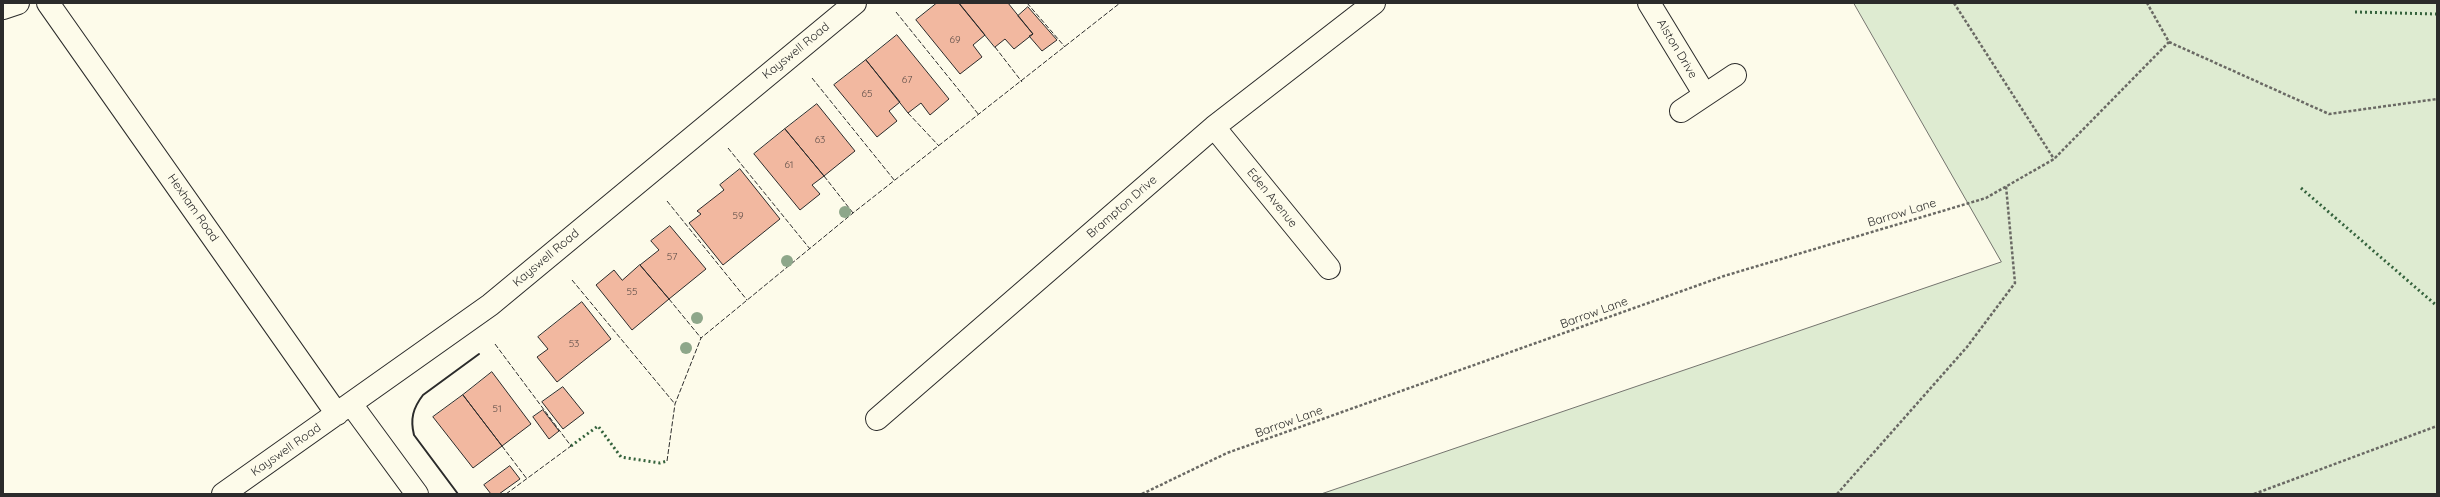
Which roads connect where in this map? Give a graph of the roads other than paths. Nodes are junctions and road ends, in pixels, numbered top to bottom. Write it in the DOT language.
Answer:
graph roads {
  1 [pos="18,3"];
  2 [pos="48,3"];
  3 [pos="855,3"];
  4 [pos="1374,3"];
  5 [pos="1649,3"];
  6 [pos="3,8"];
  7 [pos="1735,75"];
  8 [pos="1705,95"];
  9 [pos="1681,111"];
  10 [pos="1214,128"];
  11 [pos="1329,268"];
  12 [pos="344,409"];
  13 [pos="877,419"];
  14 [pos="223,494"];
  15 [pos="417,494"];
  1 -- 6 [label="street"];
  2 -- 12 [label="street, Hexham Road"];
  3 -- 12 [label="street, Kayswell Road"];
  4 -- 10 [label="street, Brampton Drive"];
  5 -- 8 [label="street, Alston Drive"];
  7 -- 8 [label="street"];
  8 -- 9 [label="street"];
  10 -- 11 [label="street, Eden Avenue"];
  10 -- 13 [label="street, Brampton Drive"];
  12 -- 14 [label="street, Kayswell Road"];
  12 -- 15 [label="street, Hexham Road"];
}
